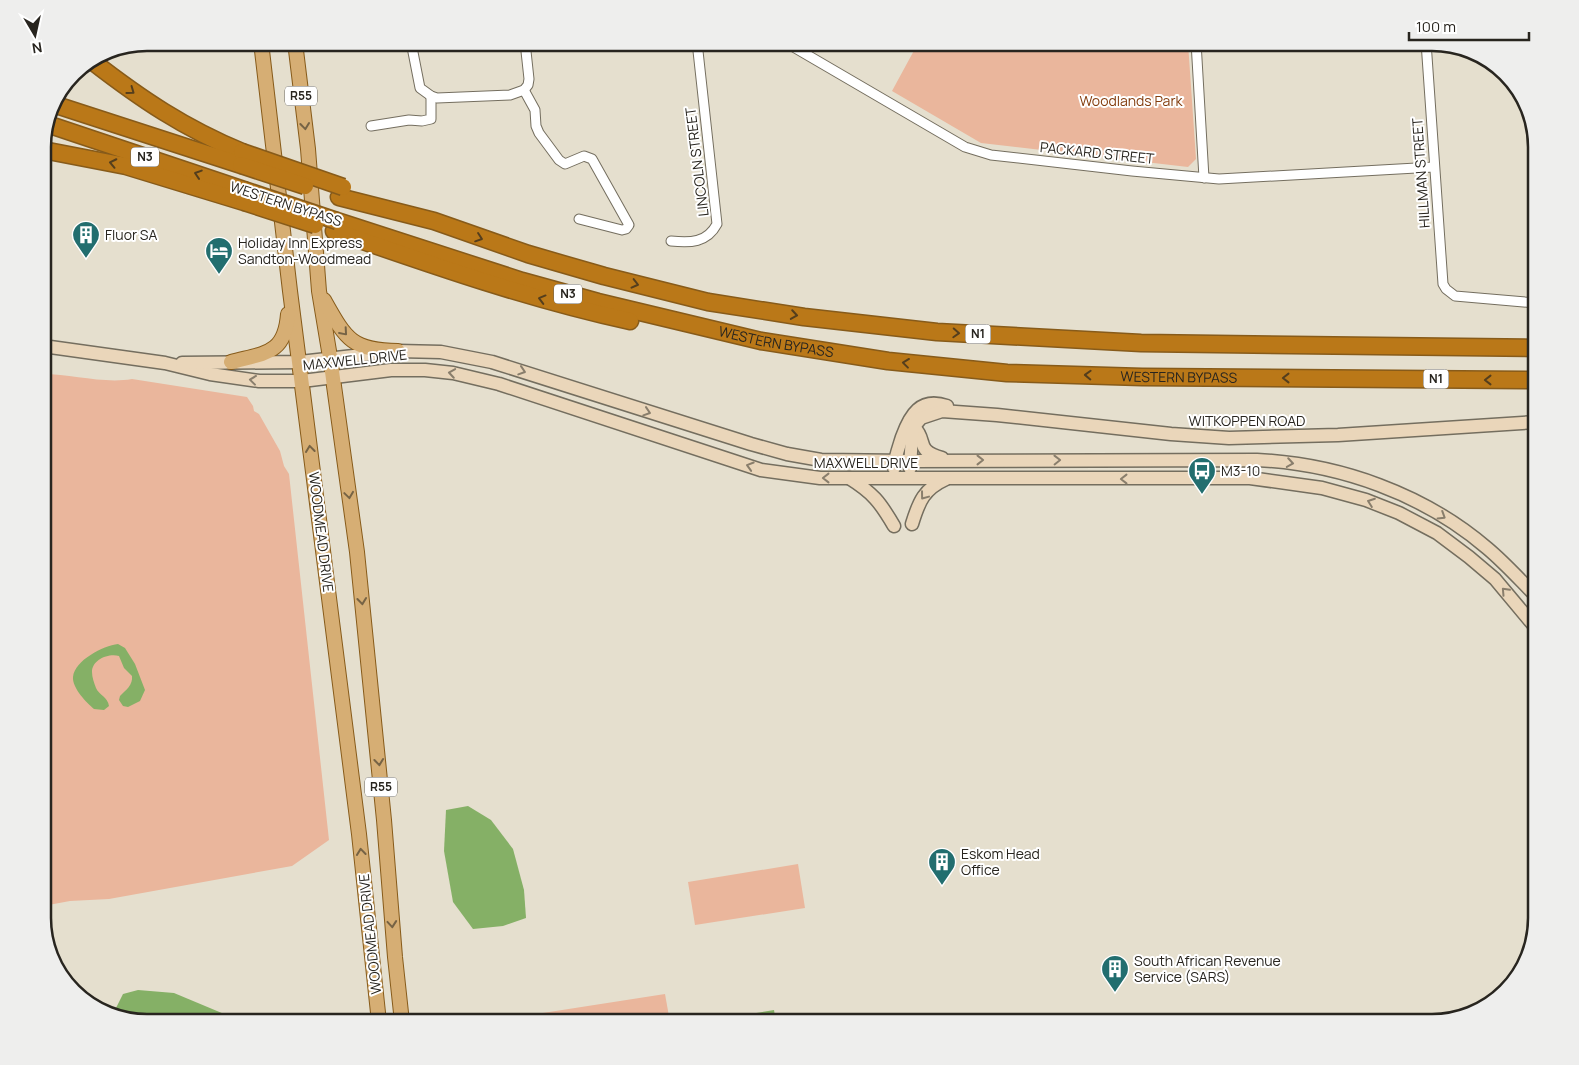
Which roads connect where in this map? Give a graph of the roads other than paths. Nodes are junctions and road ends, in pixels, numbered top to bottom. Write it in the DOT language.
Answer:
graph roads {
  1 [pos="262,51"];
  2 [pos="296,51"];
  3 [pos="413,51"];
  4 [pos="526,51"];
  5 [pos="698,51"];
  6 [pos="801,51"];
  7 [pos="1197,51"];
  8 [pos="1427,51"];
  9 [pos="98,65"];
  10 [pos="524,90"];
  11 [pos="428,94"];
  12 [pos="61,106"];
  13 [pos="371,126"];
  14 [pos="54,127"];
  15 [pos="51,152"];
  16 [pos="241,159"];
  17 [pos="1434,166"];
  18 [pos="1204,178"];
  19 [pos="244,196"];
  20 [pos="579,219"];
  21 [pos="434,221"];
  22 [pos="671,241"];
  23 [pos="290,291"];
  24 [pos="319,291"];
  25 [pos="1528,302"];
  26 [pos="761,341"];
  27 [pos="51,347"];
  28 [pos="1528,348"];
  29 [pos="398,351"];
  30 [pos="330,357"];
  31 [pos="231,362"];
  32 [pos="300,362"];
  33 [pos="165,363"];
  34 [pos="332,378"];
  35 [pos="1528,380"];
  36 [pos="302,381"];
  37 [pos="959,412"];
  38 [pos="1528,423"];
  39 [pos="914,427"];
  40 [pos="895,460"];
  41 [pos="951,460"];
  42 [pos="1160,460"];
  43 [pos="910,461"];
  44 [pos="849,478"];
  45 [pos="892,478"];
  46 [pos="910,478"];
  47 [pos="948,478"];
  48 [pos="1159,479"];
  49 [pos="912,524"];
  50 [pos="894,526"];
  51 [pos="1528,588"];
  52 [pos="1528,619"];
  53 [pos="378,1014"];
  54 [pos="401,1014"];
  1 -- 23 [label="main road, WOODMEAD DRIVE / R55"];
  2 -- 24 [label="main road, WOODMEAD DRIVE / R55, one-way"];
  3 -- 11 [label="street"];
  4 -- 10 [label="street"];
  5 -- 22 [label="street, LINCOLN STREET"];
  6 -- 18 [label="street, PACKARD STREET"];
  7 -- 18 [label="street"];
  8 -- 17 [label="street, HILLMAN STREET"];
  9 -- 16 [label="highway, one-way"];
  10 -- 11 [label="street"];
  10 -- 20 [label="street"];
  11 -- 13 [label="street"];
  12 -- 16 [label="highway, WESTERN BYPASS / N3"];
  19 -- 14 [label="highway, WESTERN BYPASS / N3, one-way"];
  19 -- 15 [label="highway, one-way"];
  16 -- 21 [label="highway, WESTERN BYPASS / N3, bridge"];
  17 -- 18 [label="street, PACKARD STREET"];
  17 -- 25 [label="street, HILLMAN STREET"];
  26 -- 19 [label="highway, WESTERN BYPASS / N3, one-way, bridge"];
  21 -- 28 [label="highway, WESTERN BYPASS / N1, one-way"];
  23 -- 31 [label="main road"];
  23 -- 32 [label="main road, WOODMEAD DRIVE / R55"];
  24 -- 29 [label="main road, one-way"];
  24 -- 30 [label="main road, WOODMEAD DRIVE / R55"];
  35 -- 26 [label="highway, WESTERN BYPASS / N1, one-way"];
  27 -- 33 [label="main road, MAXWELL DRIVE"];
  29 -- 30 [label="main road, MAXWELL DRIVE"];
  29 -- 40 [label="main road, MAXWELL DRIVE, one-way"];
  30 -- 32 [label="main road, MAXWELL DRIVE"];
  30 -- 34 [label="main road, WOODMEAD DRIVE / R55"];
  31 -- 32 [label="main road, MAXWELL DRIVE"];
  31 -- 33 [label="main road, MAXWELL DRIVE"];
  32 -- 36 [label="main road, WOODMEAD DRIVE / R55"];
  36 -- 33 [label="main road, MAXWELL DRIVE, one-way"];
  34 -- 36 [label="main road, MAXWELL DRIVE"];
  44 -- 34 [label="main road, MAXWELL DRIVE, one-way"];
  34 -- 54 [label="main road, WOODMEAD DRIVE / R55, one-way"];
  53 -- 36 [label="main road, WOODMEAD DRIVE / R55, one-way"];
  37 -- 38 [label="main road, WITKOPPEN ROAD"];
  37 -- 39 [label="main road, WITKOPPEN ROAD"];
  37 -- 40 [label="main road, WITKOPPEN ROAD"];
  39 -- 41 [label="main road"];
  39 -- 43 [label="main road"];
  40 -- 43 [label="main road, MAXWELL DRIVE"];
  40 -- 45 [label="main road, WITKOPPEN ROAD"];
  41 -- 42 [label="main road, MAXWELL DRIVE, one-way"];
  41 -- 43 [label="main road, MAXWELL DRIVE"];
  42 -- 48 [label="main road"];
  42 -- 51 [label="main road, MAXWELL DRIVE, one-way"];
  43 -- 46 [label="main road"];
  44 -- 45 [label="main road, MAXWELL DRIVE"];
  44 -- 50 [label="main road"];
  45 -- 46 [label="main road, MAXWELL DRIVE"];
  46 -- 47 [label="main road, MAXWELL DRIVE"];
  48 -- 47 [label="main road, MAXWELL DRIVE, one-way"];
  47 -- 49 [label="main road, one-way"];
  52 -- 48 [label="main road, MAXWELL DRIVE, one-way"];
}
